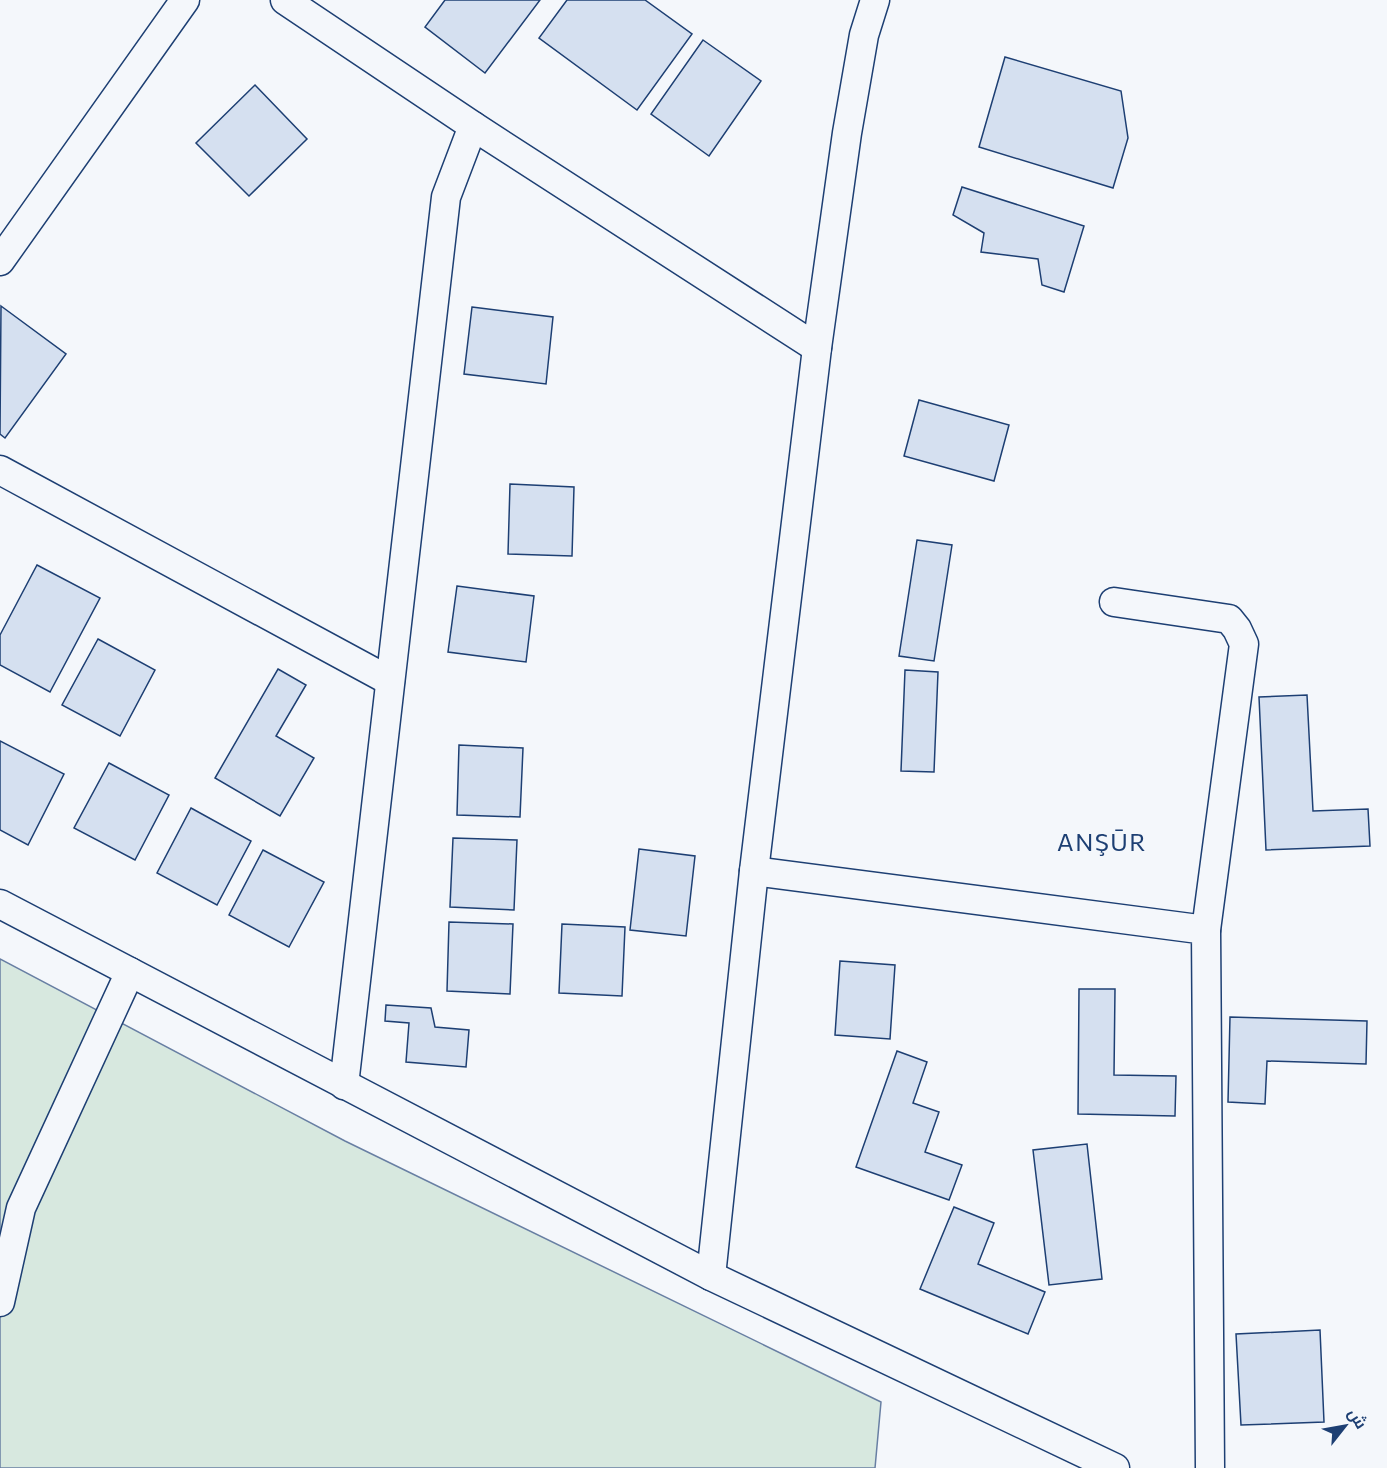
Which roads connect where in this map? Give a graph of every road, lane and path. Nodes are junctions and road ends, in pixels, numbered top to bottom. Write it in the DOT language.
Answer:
graph roads {
  1 [pos="185,0"];
  2 [pos="285,0"];
  3 [pos="875,0"];
  4 [pos="473,126"];
  5 [pos="0,261"];
  6 [pos="817,348"];
  7 [pos="0,470"];
  8 [pos="1114,602"];
  9 [pos="390,681"];
  10 [pos="754,871"];
  11 [pos="0,904"];
  12 [pos="1206,930"];
  13 [pos="130,972"];
  14 [pos="344,1085"];
  15 [pos="711,1276"];
  16 [pos="0,1302"];
  17 [pos="1115,1468"];
  18 [pos="1210,1468"];
  1 -- 5 [label="street"];
  2 -- 4 [label="street"];
  3 -- 6 [label="street"];
  4 -- 6 [label="street"];
  4 -- 9 [label="street"];
  6 -- 10 [label="street"];
  7 -- 9 [label="street"];
  8 -- 12 [label="street"];
  9 -- 14 [label="street"];
  10 -- 12 [label="street"];
  10 -- 15 [label="street"];
  11 -- 13 [label="street"];
  12 -- 18 [label="street"];
  13 -- 14 [label="street"];
  13 -- 16 [label="street"];
  14 -- 15 [label="street"];
  15 -- 17 [label="street"];
}
